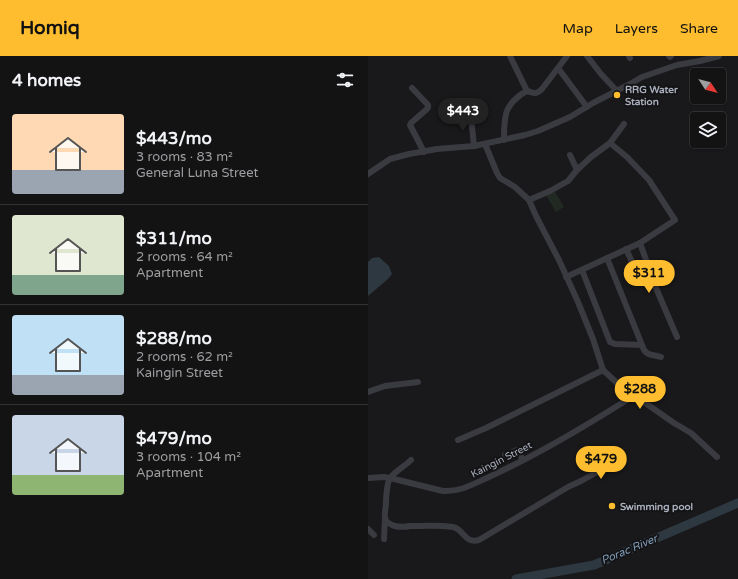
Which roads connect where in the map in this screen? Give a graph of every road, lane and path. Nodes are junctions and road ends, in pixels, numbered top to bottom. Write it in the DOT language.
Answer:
graph roads {
  1 [pos="510,56"];
  2 [pos="567,56"];
  3 [pos="586,56"];
  4 [pos="719,56"];
  5 [pos="558,68"];
  6 [pos="412,88"];
  7 [pos="527,91"];
  8 [pos="617,91"];
  9 [pos="587,107"];
  10 [pos="471,117"];
  11 [pos="624,124"];
  12 [pos="504,140"];
  13 [pos="610,143"];
  14 [pos="485,144"];
  15 [pos="474,146"];
  16 [pos="424,152"];
  17 [pos="570,154"];
  18 [pos="577,170"];
  19 [pos="368,174"];
  20 [pos="529,200"];
  21 [pos="640,243"];
  22 [pos="626,249"];
  23 [pos="607,258"];
  24 [pos="633,264"];
  25 [pos="582,270"];
  26 [pos="566,277"];
  27 [pos="677,337"];
  28 [pos="642,345"];
  29 [pos="661,357"];
  30 [pos="604,370"];
  31 [pos="418,382"];
  32 [pos="368,392"];
  33 [pos="630,395"];
  34 [pos="458,440"];
  35 [pos="505,455"];
  36 [pos="717,457"];
  37 [pos="411,460"];
  38 [pos="523,460"];
  39 [pos="608,466"];
  40 [pos="368,478"];
  41 [pos="390,478"];
  42 [pos="385,518"];
  43 [pos="368,529"];
  44 [pos="374,535"];
  45 [pos="384,539"];
  1 -- 7 [label="street"];
  2 -- 5 [label="street"];
  3 -- 8 [label="street"];
  4 -- 8 [label="street"];
  5 -- 7 [label="street"];
  5 -- 9 [label="street"];
  6 -- 16 [label="street"];
  7 -- 12 [label="street"];
  8 -- 9 [label="street"];
  9 -- 12 [label="street"];
  10 -- 15 [label="street"];
  11 -- 13 [label="street"];
  12 -- 14 [label="street"];
  13 -- 18 [label="street"];
  13 -- 21 [label="street"];
  14 -- 15 [label="street"];
  14 -- 20 [label="street"];
  15 -- 16 [label="street"];
  16 -- 19 [label="street"];
  17 -- 18 [label="street"];
  18 -- 20 [label="street"];
  20 -- 26 [label="street"];
  21 -- 22 [label="street"];
  21 -- 27 [label="street"];
  22 -- 23 [label="street"];
  22 -- 24 [label="street"];
  23 -- 25 [label="street"];
  23 -- 28 [label="street"];
  25 -- 26 [label="street"];
  25 -- 28 [label="street"];
  26 -- 30 [label="street"];
  28 -- 29 [label="street"];
  30 -- 33 [label="street"];
  30 -- 34 [label="street"];
  31 -- 32 [label="street"];
  33 -- 36 [label="street"];
  33 -- 38 [label="street, Kaingin Street"];
  35 -- 38 [label="street"];
  37 -- 41 [label="street"];
  38 -- 41 [label="street, Kaingin Street"];
  39 -- 42 [label="street"];
  40 -- 41 [label="street, Kaingin Street"];
  41 -- 42 [label="street"];
  42 -- 45 [label="street"];
  43 -- 44 [label="street"];
}
